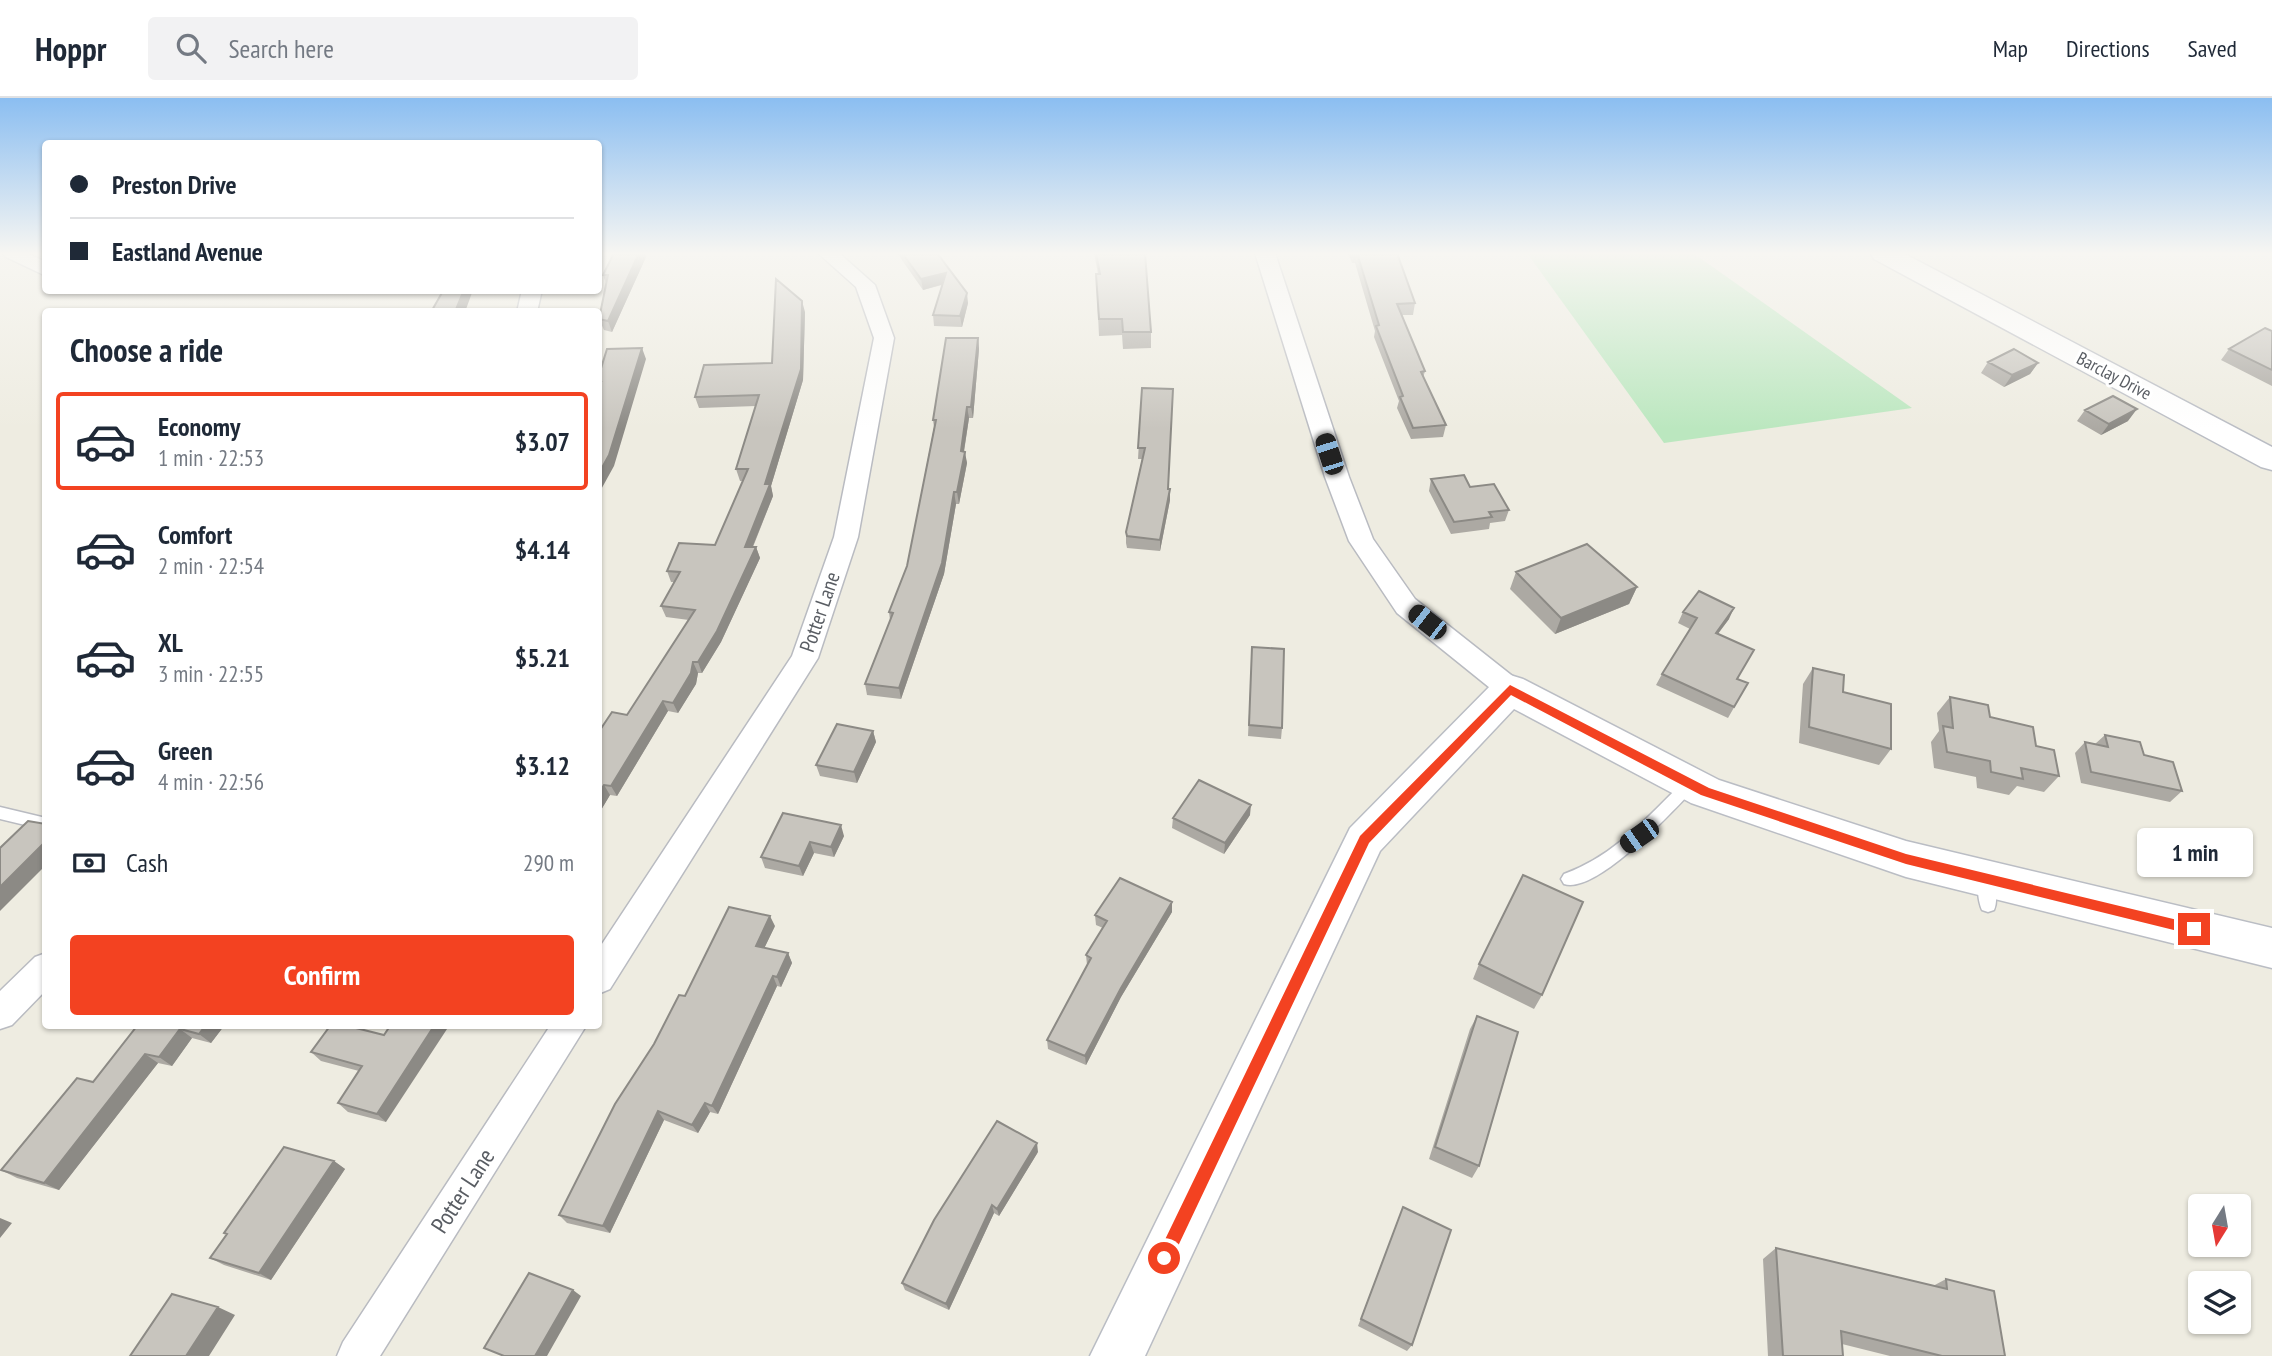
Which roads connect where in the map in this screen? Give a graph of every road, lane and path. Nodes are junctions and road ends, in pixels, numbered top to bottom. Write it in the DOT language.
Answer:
graph roads {
  1 [pos="875,312"];
  2 [pos="1284,312"];
  3 [pos="1993,312"];
  4 [pos="2272,460"];
  5 [pos="1510,689"];
  6 [pos="1690,784"];
  7 [pos="0,813"];
  8 [pos="42,823"];
  9 [pos="1569,879"];
  10 [pos="2272,948"];
  11 [pos="42,971"];
  12 [pos="602,973"];
  13 [pos="0,1014"];
  14 [pos="567,1029"];
  15 [pos="356,1356"];
  16 [pos="1117,1356"];
  1 -- 12 [label="street, Potter Lane"];
  2 -- 5 [label="street"];
  3 -- 4 [label="street, Barclay Drive"];
  5 -- 6 [label="street"];
  5 -- 16 [label="street"];
  6 -- 9 [label="lane"];
  6 -- 10 [label="street"];
  7 -- 8 [label="lane"];
  11 -- 13 [label="street"];
  14 -- 15 [label="street, Potter Lane"];
}
